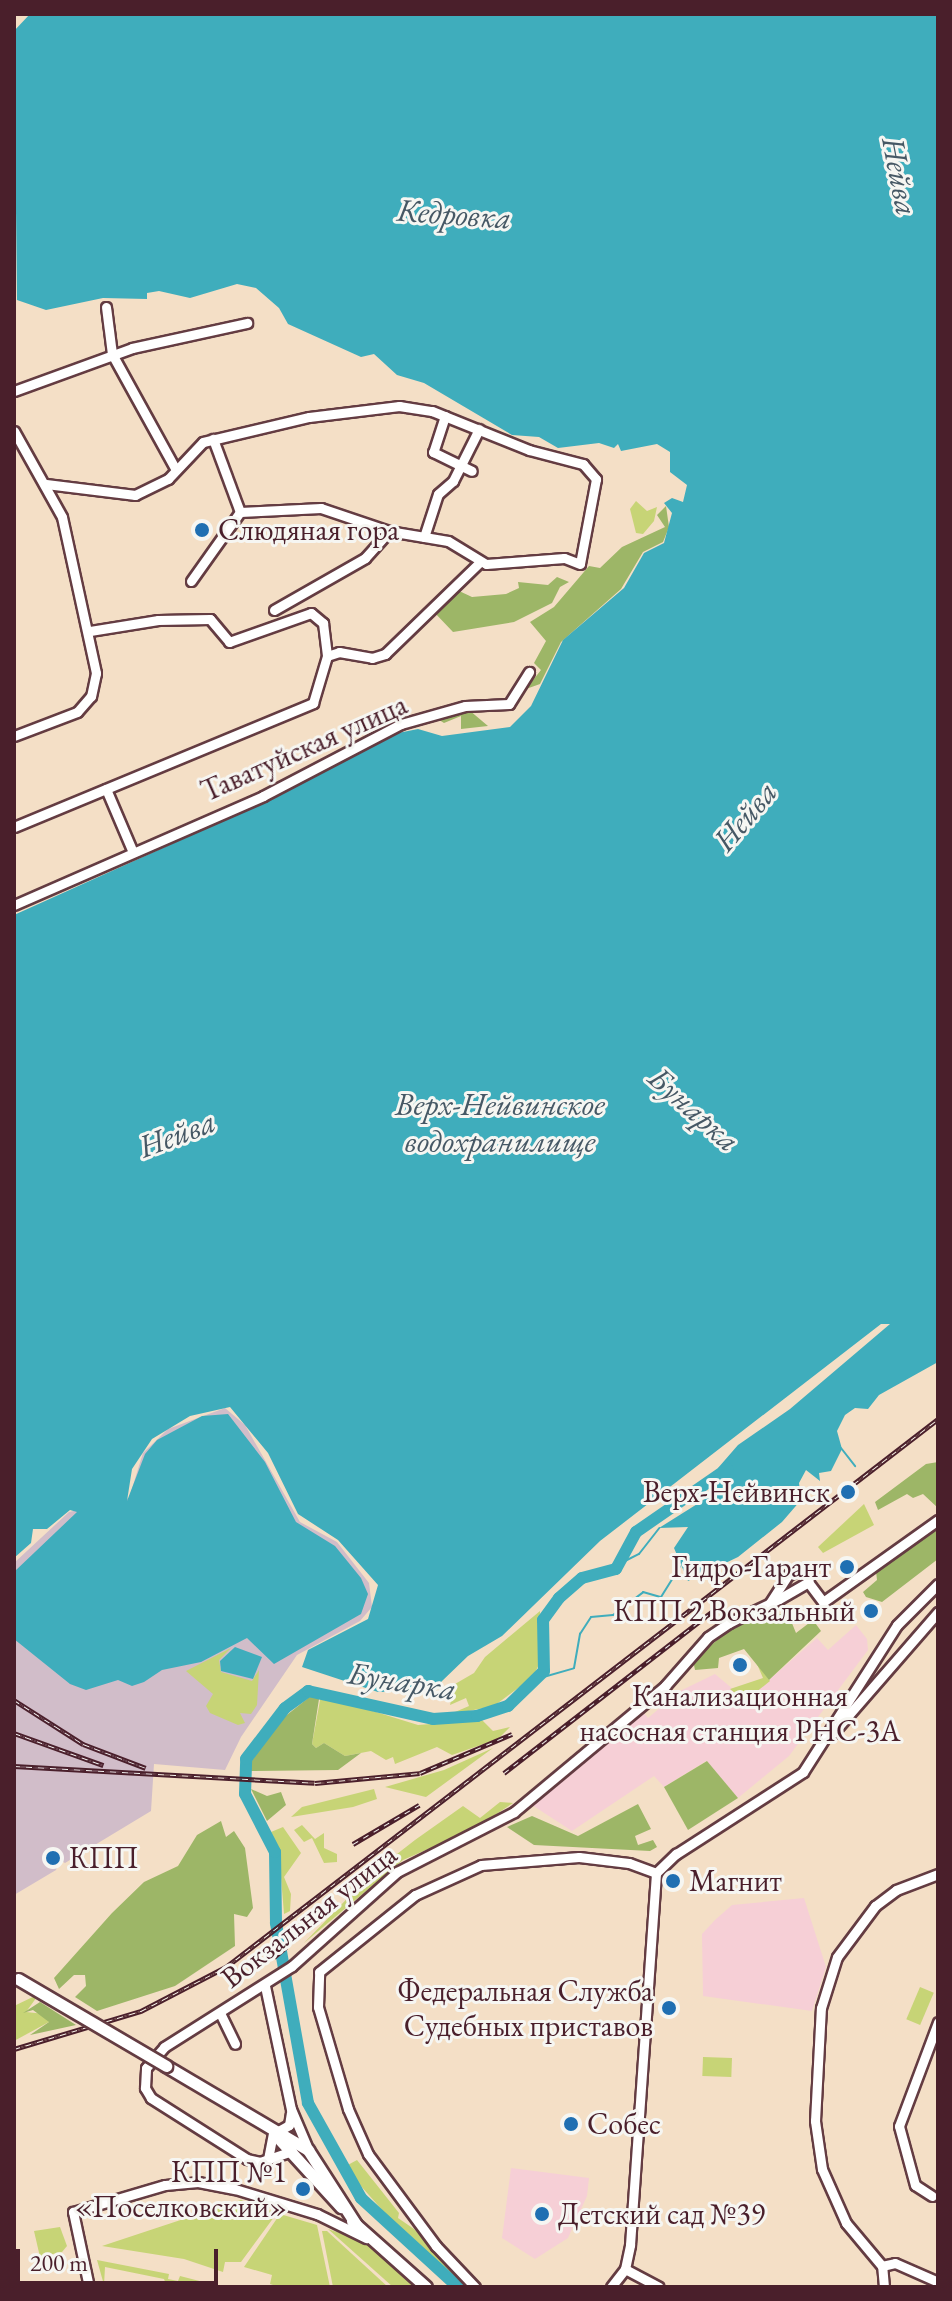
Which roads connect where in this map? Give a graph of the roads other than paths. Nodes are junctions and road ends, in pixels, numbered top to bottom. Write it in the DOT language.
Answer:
graph roads {
  1 [pos="106,307"];
  2 [pos="247,323"];
  3 [pos="112,354"];
  4 [pos="14,391"];
  5 [pos="445,416"];
  6 [pos="479,429"];
  7 [pos="14,431"];
  8 [pos="213,439"];
  9 [pos="459,466"];
  10 [pos="176,470"];
  11 [pos="472,471"];
  12 [pos="46,484"];
  13 [pos="240,512"];
  14 [pos="389,531"];
  15 [pos="424,537"];
  16 [pos="480,562"];
  17 [pos="191,581"];
  18 [pos="274,610"];
  19 [pos="90,631"];
  20 [pos="327,656"];
  21 [pos="529,672"];
  22 [pos="14,736"];
  23 [pos="106,789"];
  24 [pos="14,827"];
  25 [pos="132,850"];
  26 [pos="14,905"];
  27 [pos="938,1520"];
  28 [pos="808,1582"];
  29 [pos="938,1584"];
  30 [pos="769,1604"];
  31 [pos="938,1612"];
  32 [pos="852,1701"];
  33 [pos="656,1873"];
  34 [pos="938,1874"];
  35 [pos="16,1977"];
  36 [pos="265,1986"];
  37 [pos="221,2015"];
  38 [pos="938,2022"];
  39 [pos="235,2044"];
  40 [pos="291,2109"];
  41 [pos="273,2134"];
  42 [pos="308,2150"];
  43 [pos="292,2151"];
  44 [pos="268,2159"];
  45 [pos="317,2173"];
  46 [pos="932,2196"];
  47 [pos="368,2239"];
  48 [pos="882,2266"];
  49 [pos="625,2269"];
  50 [pos="938,2282"];
  51 [pos="89,2287"];
  52 [pos="426,2287"];
  53 [pos="475,2287"];
  54 [pos="611,2287"];
  55 [pos="659,2287"];
  56 [pos="884,2287"];
  1 -- 3 [label="street"];
  2 -- 3 [label="street"];
  3 -- 4 [label="street"];
  3 -- 10 [label="street"];
  5 -- 6 [label="street"];
  5 -- 8 [label="street"];
  5 -- 9 [label="street"];
  6 -- 9 [label="street"];
  6 -- 16 [label="street"];
  7 -- 12 [label="street"];
  8 -- 10 [label="street"];
  8 -- 13 [label="street"];
  9 -- 11 [label="street"];
  9 -- 15 [label="street"];
  10 -- 12 [label="street"];
  12 -- 19 [label="street"];
  13 -- 14 [label="street"];
  13 -- 17 [label="street"];
  14 -- 15 [label="street"];
  14 -- 18 [label="street"];
  15 -- 16 [label="street"];
  16 -- 20 [label="street"];
  19 -- 20 [label="street"];
  19 -- 22 [label="street"];
  20 -- 23 [label="street"];
  21 -- 25 [label="street, Таватуйская улица"];
  23 -- 24 [label="street"];
  23 -- 25 [label="street"];
  25 -- 26 [label="street"];
  27 -- 28 [label="street, Вокзальная улица"];
  28 -- 30 [label="street, Вокзальная улица"];
  28 -- 30 [label="street, Вокзальная улица"];
  29 -- 32 [label="street"];
  30 -- 36 [label="street, Вокзальная улица"];
  31 -- 32 [label="street"];
  32 -- 33 [label="street"];
  33 -- 49 [label="street"];
  33 -- 53 [label="street"];
  34 -- 48 [label="street"];
  35 -- 41 [label="main road, bridge"];
  36 -- 37 [label="street, Вокзальная улица"];
  36 -- 40 [label="street"];
  37 -- 39 [label="street"];
  37 -- 44 [label="street, Вокзальная улица"];
  38 -- 46 [label="street"];
  40 -- 41 [label="street"];
  40 -- 42 [label="street"];
  41 -- 42 [label="main road"];
  41 -- 43 [label="main road"];
  41 -- 44 [label="street"];
  42 -- 45 [label="main road"];
  43 -- 44 [label="street"];
  43 -- 45 [label="main road"];
  45 -- 47 [label="main road"];
  47 -- 51 [label="street"];
  47 -- 52 [label="main road"];
  48 -- 50 [label="street"];
  48 -- 56 [label="street"];
  49 -- 54 [label="street"];
  49 -- 55 [label="street"];
}
